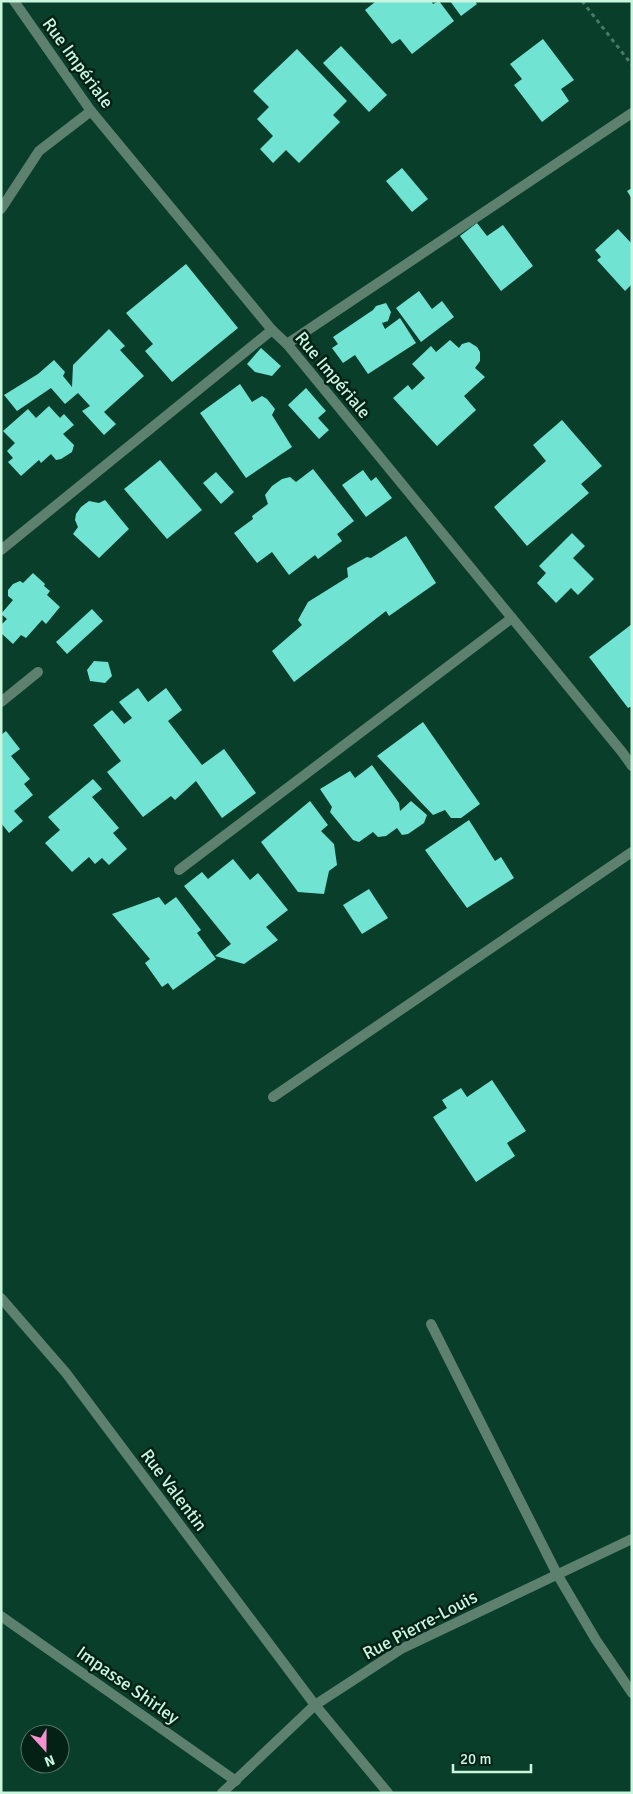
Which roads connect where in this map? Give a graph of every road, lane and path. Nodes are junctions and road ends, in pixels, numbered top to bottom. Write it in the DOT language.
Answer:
graph roads {
  1 [pos="14,1"];
  2 [pos="582,1"];
  3 [pos="632,65"];
  4 [pos="91,111"];
  5 [pos="632,113"];
  6 [pos="1,209"];
  7 [pos="272,330"];
  8 [pos="287,344"];
  9 [pos="1,550"];
  10 [pos="512,618"];
  11 [pos="38,672"];
  12 [pos="1,702"];
  13 [pos="632,766"];
  14 [pos="632,852"];
  15 [pos="179,870"];
  16 [pos="273,1097"];
  17 [pos="1,1298"];
  18 [pos="431,1324"];
  19 [pos="632,1538"];
  20 [pos="557,1574"];
  21 [pos="1,1616"];
  22 [pos="632,1693"];
  23 [pos="315,1705"];
  24 [pos="236,1781"];
  25 [pos="222,1793"];
  26 [pos="388,1793"];
  1 -- 4 [label="street, Rue Impériale"];
  2 -- 3 [label="path"];
  4 -- 6 [label="street"];
  4 -- 7 [label="street, Rue Impériale"];
  5 -- 8 [label="street"];
  7 -- 8 [label="street, Rue Impériale"];
  7 -- 9 [label="street"];
  8 -- 10 [label="street, Rue Impériale"];
  10 -- 13 [label="street, Rue Impériale"];
  10 -- 15 [label="street"];
  11 -- 12 [label="street"];
  14 -- 16 [label="street"];
  17 -- 23 [label="street, Rue Valentin"];
  18 -- 20 [label="street"];
  19 -- 20 [label="street, Rue Pierre-Louis"];
  20 -- 22 [label="street"];
  20 -- 23 [label="street, Rue Pierre-Louis"];
  21 -- 24 [label="street, Impasse Shirley"];
  23 -- 24 [label="street, Rue Pierre-Louis"];
  23 -- 26 [label="street, Rue Valentin"];
  24 -- 25 [label="street, Rue Pierre-Louis"];
}
